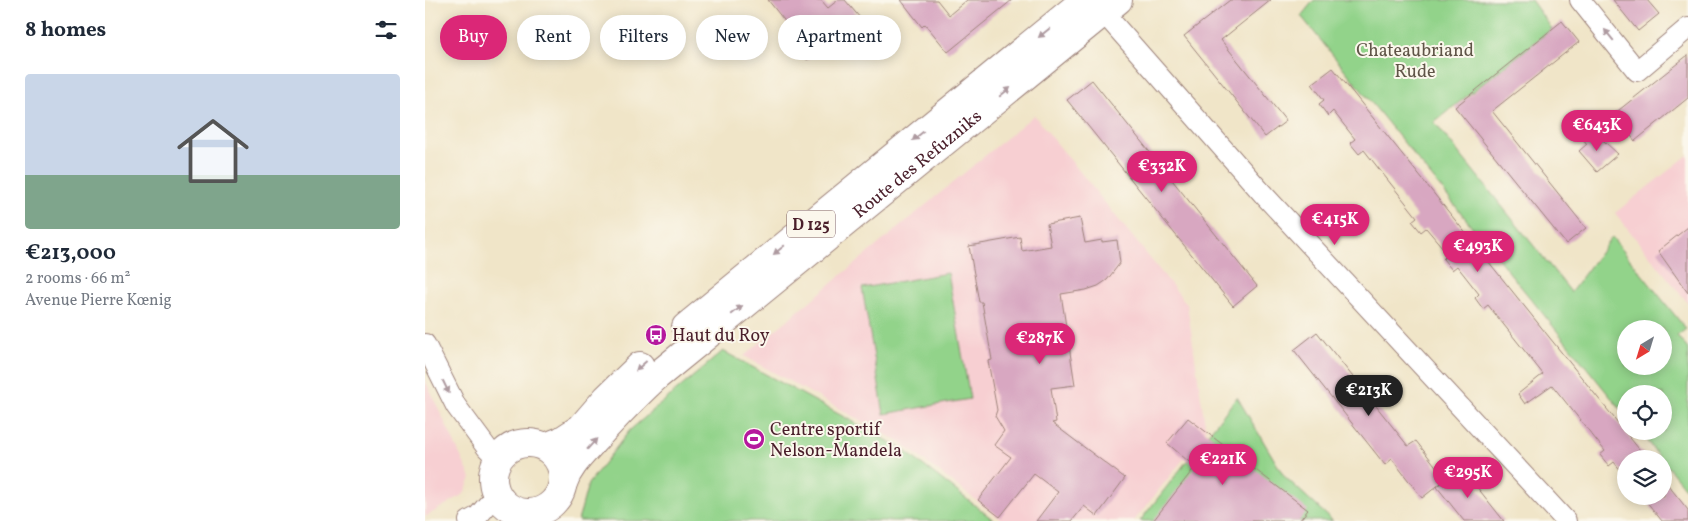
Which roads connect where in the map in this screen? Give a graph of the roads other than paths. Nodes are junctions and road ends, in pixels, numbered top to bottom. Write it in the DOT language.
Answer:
graph roads {
  1 [pos="1580,0"];
  2 [pos="1093,5"];
  3 [pos="1688,28"];
  4 [pos="425,344"];
  5 [pos="546,447"];
  6 [pos="498,459"];
  7 [pos="563,483"];
  8 [pos="503,507"];
  9 [pos="534,517"];
  10 [pos="469,521"];
  11 [pos="1566,521"];
  3 -- 1 [label="street, one-way"];
  2 -- 5 [label="main road, Route des Refuzniks / D 125, one-way"];
  7 -- 2 [label="main road, Route des Refuzniks, one-way"];
  2 -- 11 [label="street"];
  4 -- 6 [label="street, one-way"];
  5 -- 6 [label="main road"];
  5 -- 7 [label="main road"];
  6 -- 8 [label="main road"];
  7 -- 9 [label="main road"];
  8 -- 9 [label="main road"];
  8 -- 10 [label="street"];
}
